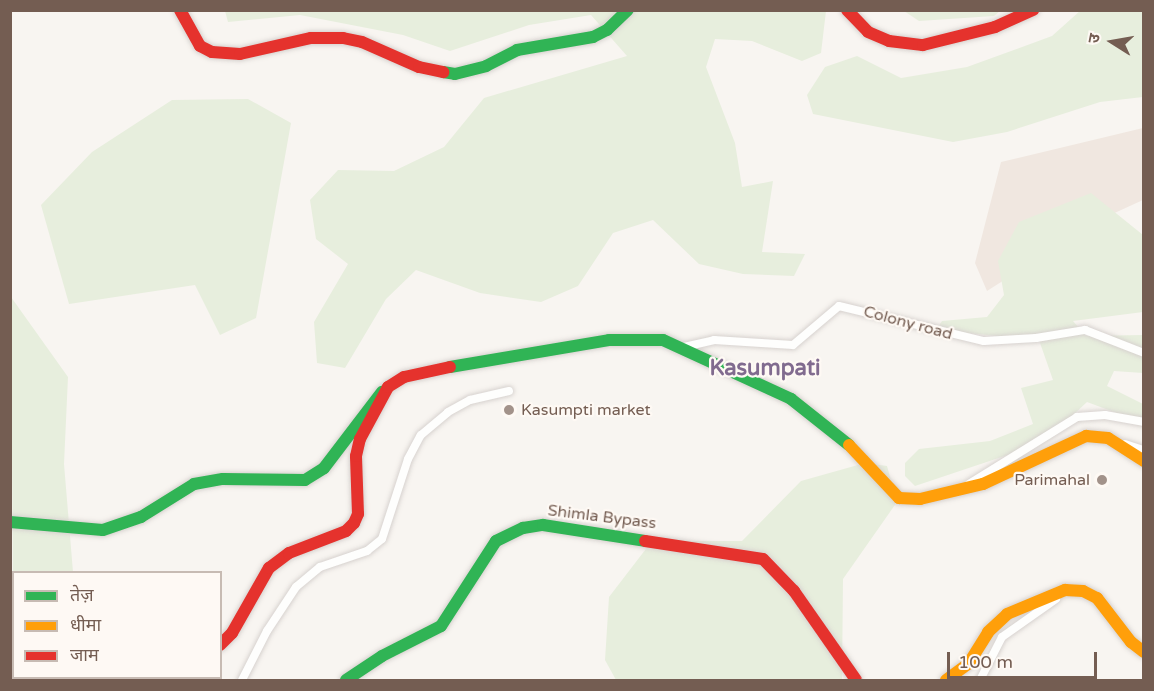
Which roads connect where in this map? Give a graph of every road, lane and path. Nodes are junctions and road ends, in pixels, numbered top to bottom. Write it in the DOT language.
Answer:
graph roads {
  1 [pos="180,10"];
  2 [pos="628,10"];
  3 [pos="847,10"];
  4 [pos="1033,10"];
  5 [pos="684,347"];
  6 [pos="1143,353"];
  7 [pos="388,387"];
  8 [pos="509,391"];
  9 [pos="1143,422"];
  10 [pos="1108,438"];
  11 [pos="1143,450"];
  12 [pos="1143,461"];
  13 [pos="956,492"];
  14 [pos="10,522"];
  15 [pos="1065,590"];
  16 [pos="222,643"];
  17 [pos="1143,652"];
  18 [pos="242,681"];
  19 [pos="346,681"];
  20 [pos="856,681"];
  21 [pos="946,681"];
  22 [pos="980,681"];
  1 -- 2 [label="main road"];
  3 -- 4 [label="main road"];
  5 -- 6 [label="street, Colony road"];
  5 -- 7 [label="main road"];
  5 -- 13 [label="main road"];
  7 -- 14 [label="main road"];
  7 -- 16 [label="main road"];
  8 -- 18 [label="street"];
  9 -- 13 [label="street"];
  10 -- 11 [label="street"];
  10 -- 12 [label="main road"];
  10 -- 13 [label="main road"];
  15 -- 17 [label="main road"];
  15 -- 21 [label="main road"];
  15 -- 22 [label="street"];
  19 -- 20 [label="main road, Shimla Bypass"];
}
